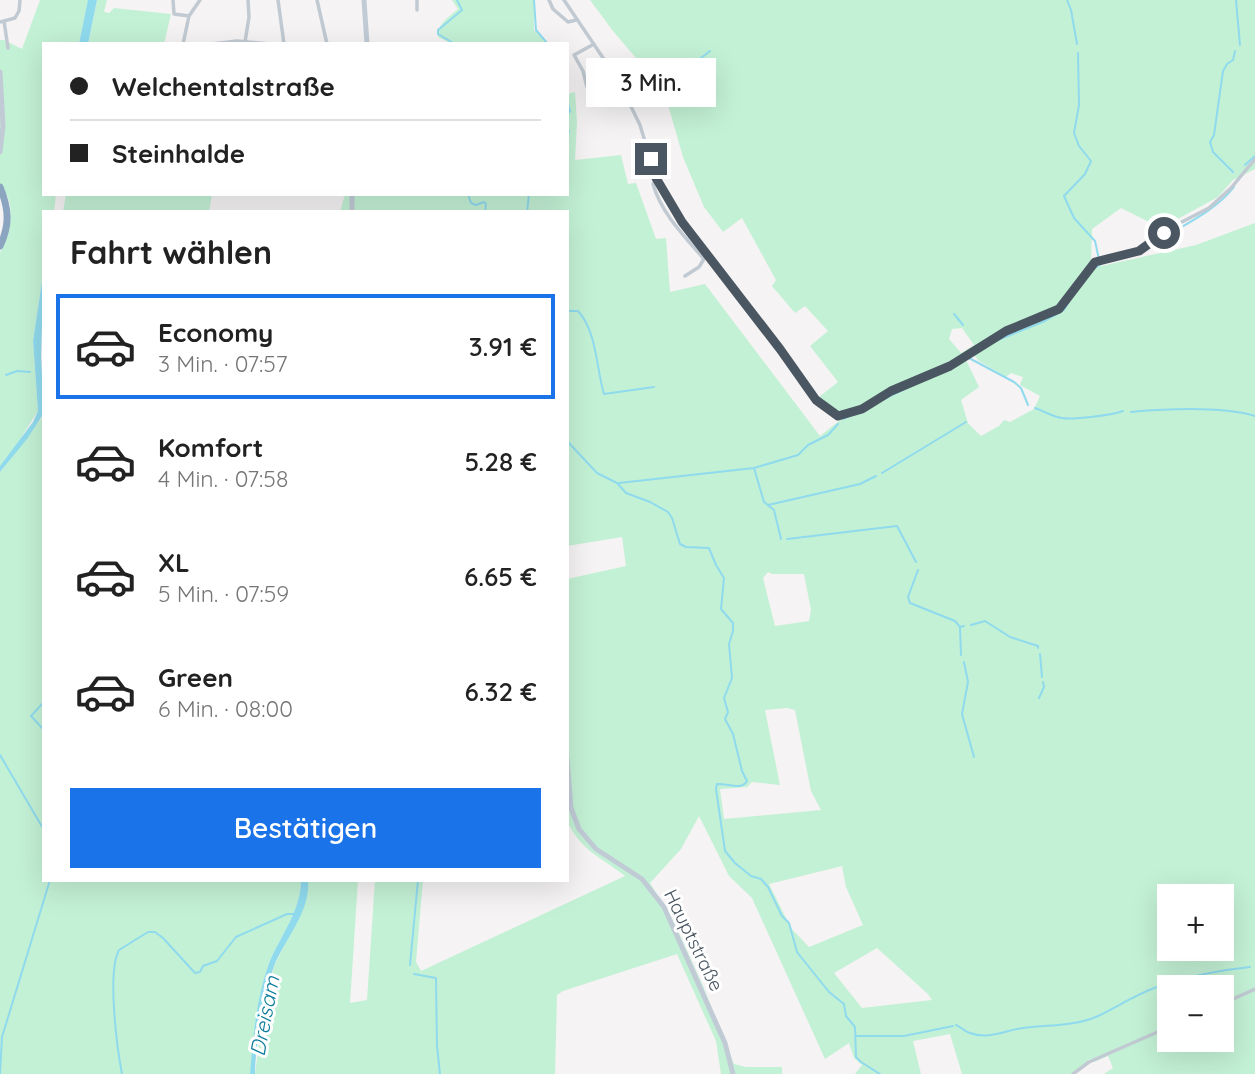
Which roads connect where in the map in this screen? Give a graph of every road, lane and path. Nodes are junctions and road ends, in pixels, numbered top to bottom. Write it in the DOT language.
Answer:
graph roads {
  1 [pos="20,0"];
  2 [pos="173,0"];
  3 [pos="200,0"];
  4 [pos="248,0"];
  5 [pos="278,0"];
  6 [pos="317,0"];
  7 [pos="364,0"];
  8 [pos="417,0"];
  9 [pos="549,0"];
  10 [pos="564,0"];
  11 [pos="417,10"];
  12 [pos="189,16"];
  13 [pos="576,20"];
  14 [pos="2,21"];
  15 [pos="185,42"];
  16 [pos="237,42"];
  17 [pos="245,42"];
  18 [pos="284,42"];
  19 [pos="327,42"];
  20 [pos="368,42"];
  21 [pos="594,44"];
  22 [pos="8,48"];
  23 [pos="0,72"];
  24 [pos="618,80"];
  25 [pos="0,152"];
  26 [pos="1255,159"];
  27 [pos="656,178"];
  28 [pos="0,187"];
  29 [pos="2,195"];
  30 [pos="3,234"];
  31 [pos="0,246"];
  32 [pos="708,254"];
  33 [pos="704,259"];
  34 [pos="685,276"];
  35 [pos="569,781"];
  36 [pos="1255,989"];
  37 [pos="1234,999"];
  38 [pos="1157,1032"];
  39 [pos="733,1074"];
  40 [pos="1073,1074"];
  1 -- 14 [label="street"];
  2 -- 12 [label="street"];
  3 -- 12 [label="street"];
  4 -- 17 [label="street"];
  5 -- 18 [label="street"];
  6 -- 19 [label="street"];
  7 -- 20 [label="main road"];
  8 -- 11 [label="street"];
  9 -- 13 [label="street"];
  10 -- 13 [label="street"];
  12 -- 15 [label="street"];
  13 -- 21 [label="street"];
  14 -- 22 [label="street"];
  16 -- 17 [label="street"];
  21 -- 24 [label="street"];
  21 -- 24 [label="street"];
  23 -- 25 [label="main road"];
  24 -- 27 [label="street"];
  26 -- 32 [label="street"];
  27 -- 32 [label="street"];
  27 -- 33 [label="street"];
  28 -- 29 [label="highway"];
  29 -- 30 [label="highway"];
  30 -- 31 [label="highway"];
  32 -- 33 [label="street"];
  33 -- 34 [label="street"];
  35 -- 39 [label="main road, Hauptstraße"];
  36 -- 37 [label="street"];
  38 -- 40 [label="street"];
}
